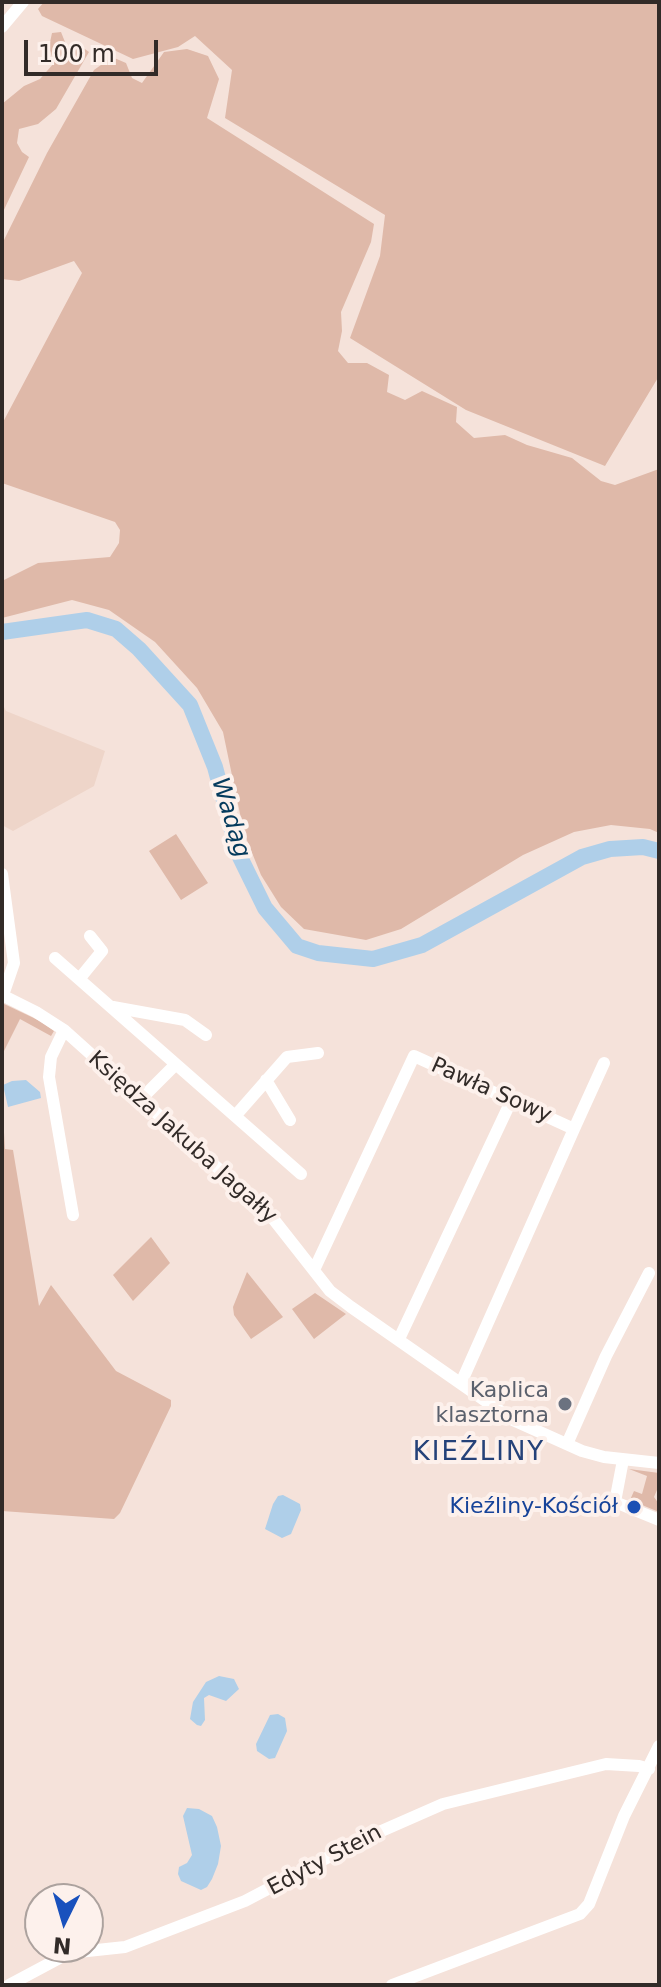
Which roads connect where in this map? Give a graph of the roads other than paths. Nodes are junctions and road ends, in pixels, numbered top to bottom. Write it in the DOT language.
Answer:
graph roads {
  1 [pos="23,2"];
  2 [pos="2,27"];
  3 [pos="2,874"];
  4 [pos="90,936"];
  5 [pos="55,958"];
  6 [pos="80,978"];
  7 [pos="3,995"];
  8 [pos="113,1007"];
  9 [pos="149,1013"];
  10 [pos="64,1030"];
  11 [pos="140,1031"];
  12 [pos="206,1035"];
  13 [pos="318,1053"];
  14 [pos="604,1063"];
  15 [pos="175,1065"];
  16 [pos="266,1080"];
  17 [pos="141,1099"];
  18 [pos="512,1099"];
  19 [pos="236,1115"];
  20 [pos="290,1120"];
  21 [pos="574,1129"];
  22 [pos="301,1174"];
  23 [pos="73,1215"];
  24 [pos="314,1270"];
  25 [pos="649,1273"];
  26 [pos="399,1339"];
  27 [pos="461,1383"];
  28 [pos="567,1444"];
  29 [pos="623,1460"];
  30 [pos="659,1463"];
  31 [pos="659,1520"];
  32 [pos="659,1746"];
  33 [pos="649,1769"];
  34 [pos="9,1985"];
  35 [pos="392,1985"];
  1 -- 2 [label="street"];
  3 -- 7 [label="street"];
  4 -- 6 [label="street"];
  5 -- 6 [label="street"];
  6 -- 8 [label="street"];
  7 -- 10 [label="street, Księdza Jakuba Jagałły"];
  8 -- 9 [label="street"];
  8 -- 11 [label="street"];
  9 -- 11 [label="street"];
  9 -- 12 [label="street"];
  10 -- 17 [label="street, Księdza Jakuba Jagałły"];
  10 -- 23 [label="street, Księdza Jakuba Jagałły"];
  11 -- 15 [label="street"];
  13 -- 16 [label="street"];
  14 -- 21 [label="street"];
  15 -- 17 [label="street"];
  15 -- 19 [label="street"];
  16 -- 19 [label="street"];
  16 -- 20 [label="street"];
  17 -- 24 [label="street, Księdza Jakuba Jagałły"];
  18 -- 21 [label="street, Pawła Sowy"];
  18 -- 24 [label="street, Pawła Sowy"];
  18 -- 26 [label="street"];
  19 -- 22 [label="street"];
  21 -- 27 [label="street, Pawła Sowy"];
  24 -- 26 [label="street, Księdza Jakuba Jagałły"];
  25 -- 28 [label="street"];
  26 -- 27 [label="street, Księdza Jakuba Jagałły"];
  27 -- 28 [label="street, Księdza Jakuba Jagałły"];
  28 -- 29 [label="street, Księdza Jakuba Jagałły"];
  29 -- 30 [label="street, Księdza Jakuba Jagałły"];
  29 -- 31 [label="street"];
  32 -- 33 [label="street"];
  33 -- 34 [label="street, Edyty Stein"];
  33 -- 35 [label="street"];
}
